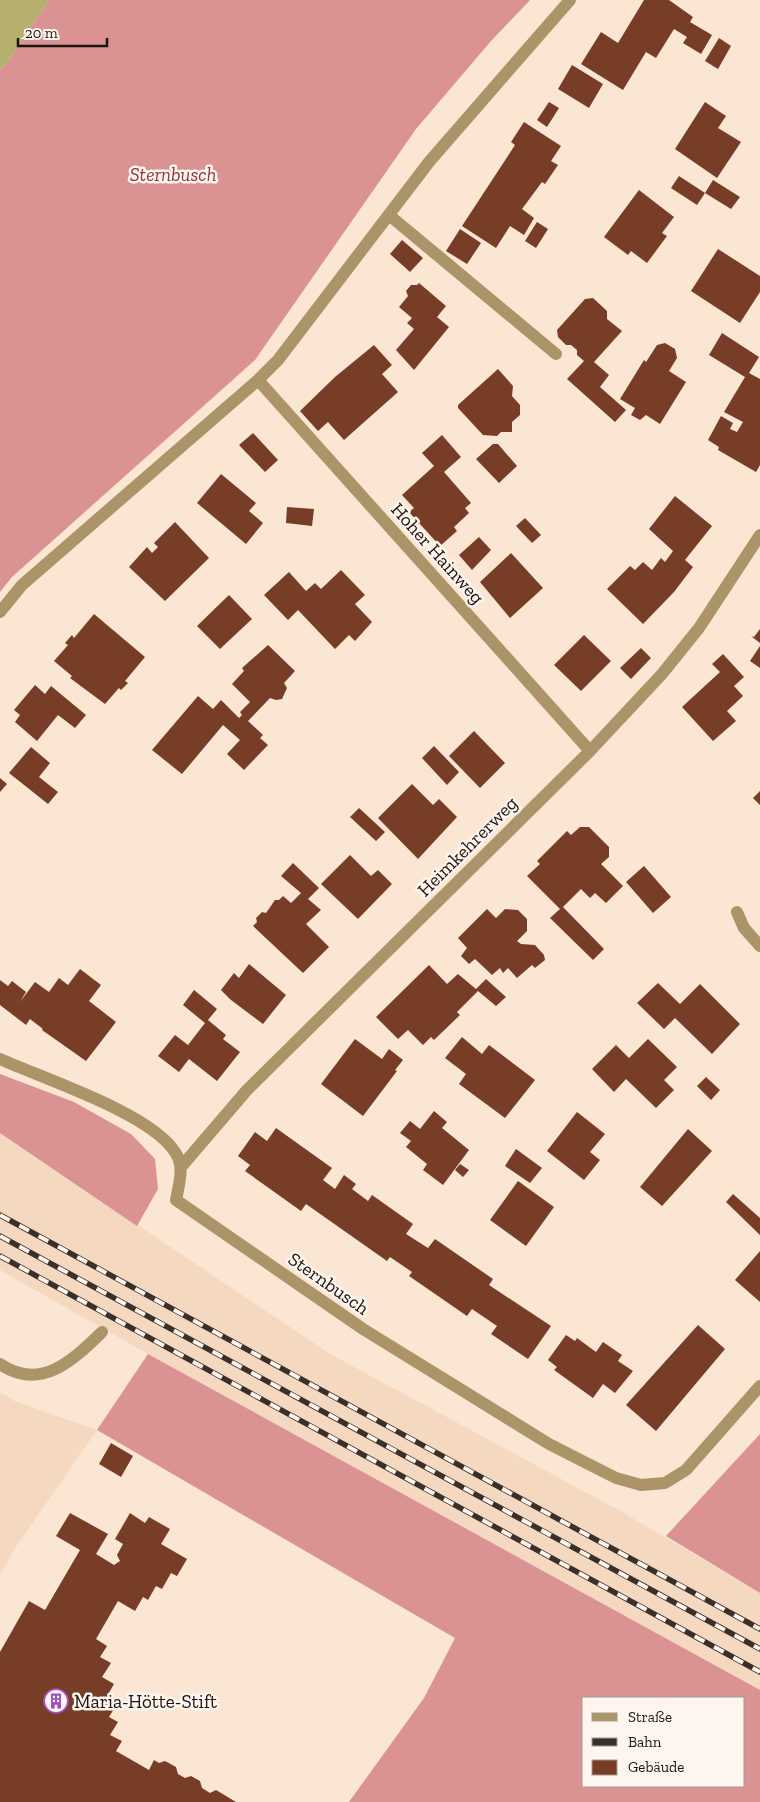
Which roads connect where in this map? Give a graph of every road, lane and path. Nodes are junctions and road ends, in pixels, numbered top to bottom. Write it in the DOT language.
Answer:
graph roads {
  1 [pos="570,0"];
  2 [pos="389,215"];
  3 [pos="556,354"];
  4 [pos="258,380"];
  5 [pos="760,535"];
  6 [pos="0,612"];
  7 [pos="590,751"];
  8 [pos="737,912"];
  9 [pos="760,946"];
  10 [pos="0,1060"];
  11 [pos="181,1167"];
  12 [pos="102,1332"];
  13 [pos="0,1364"];
  14 [pos="760,1386"];
  1 -- 2 [label="street"];
  2 -- 3 [label="street"];
  2 -- 4 [label="street"];
  4 -- 6 [label="street"];
  4 -- 7 [label="street, Hoher Hainweg"];
  5 -- 7 [label="street, Heimkehrerweg"];
  7 -- 11 [label="street, Heimkehrerweg"];
  8 -- 9 [label="street"];
  10 -- 11 [label="street"];
  11 -- 14 [label="street, Sternbusch"];
  12 -- 13 [label="street"];
}
